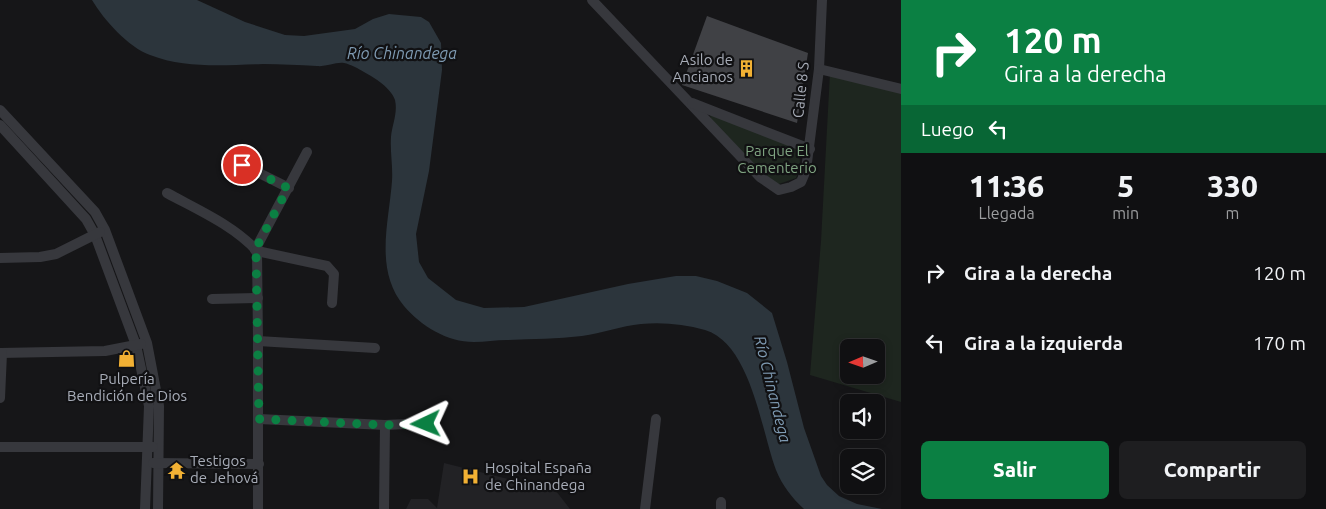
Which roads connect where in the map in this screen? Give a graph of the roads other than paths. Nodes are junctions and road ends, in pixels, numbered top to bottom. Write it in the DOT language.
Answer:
graph roads {
  1 [pos="592,0"];
  2 [pos="822,0"];
  3 [pos="819,69"];
  4 [pos="901,89"];
  5 [pos="688,102"];
  6 [pos="0,110"];
  7 [pos="0,124"];
  8 [pos="810,149"];
  9 [pos="307,152"];
  10 [pos="242,165"];
  11 [pos="288,188"];
  12 [pos="168,193"];
  13 [pos="105,230"];
  14 [pos="95,235"];
  15 [pos="256,251"];
  16 [pos="0,258"];
  17 [pos="212,298"];
  18 [pos="258,298"];
  19 [pos="332,303"];
  20 [pos="258,341"];
  21 [pos="141,344"];
  22 [pos="375,348"];
  23 [pos="1,353"];
  24 [pos="0,398"];
  25 [pos="259,419"];
  26 [pos="656,419"];
  27 [pos="426,424"];
  28 [pos="385,425"];
  29 [pos="0,447"];
  30 [pos="147,447"];
  31 [pos="159,447"];
  32 [pos="147,462"];
  33 [pos="159,463"];
  34 [pos="259,464"];
  35 [pos="145,509"];
  36 [pos="158,509"];
  37 [pos="258,509"];
  38 [pos="384,509"];
  39 [pos="645,509"];
  1 -- 5 [label="street"];
  2 -- 3 [label="street, Calle 8 S"];
  3 -- 4 [label="street"];
  3 -- 8 [label="street, Calle 8 S"];
  5 -- 8 [label="street"];
  5 -- 8 [label="street, Calle 8 S"];
  6 -- 13 [label="street"];
  7 -- 14 [label="street"];
  9 -- 11 [label="street"];
  10 -- 11 [label="street"];
  11 -- 15 [label="street"];
  12 -- 15 [label="street"];
  13 -- 14 [label="street"];
  13 -- 21 [label="street"];
  14 -- 16 [label="street"];
  14 -- 21 [label="street"];
  15 -- 18 [label="street"];
  15 -- 19 [label="street"];
  17 -- 18 [label="street"];
  18 -- 20 [label="street"];
  20 -- 22 [label="street"];
  20 -- 25 [label="street"];
  21 -- 23 [label="street"];
  21 -- 30 [label="street"];
  21 -- 31 [label="street"];
  23 -- 24 [label="street"];
  25 -- 28 [label="street"];
  25 -- 34 [label="street"];
  26 -- 39 [label="street"];
  27 -- 28 [label="street"];
  28 -- 38 [label="street"];
  29 -- 30 [label="street"];
  30 -- 31 [label="street"];
  30 -- 32 [label="street"];
  31 -- 33 [label="street"];
  32 -- 33 [label="street"];
  32 -- 35 [label="street"];
  33 -- 34 [label="street"];
  33 -- 36 [label="street"];
  34 -- 37 [label="street"];
}
